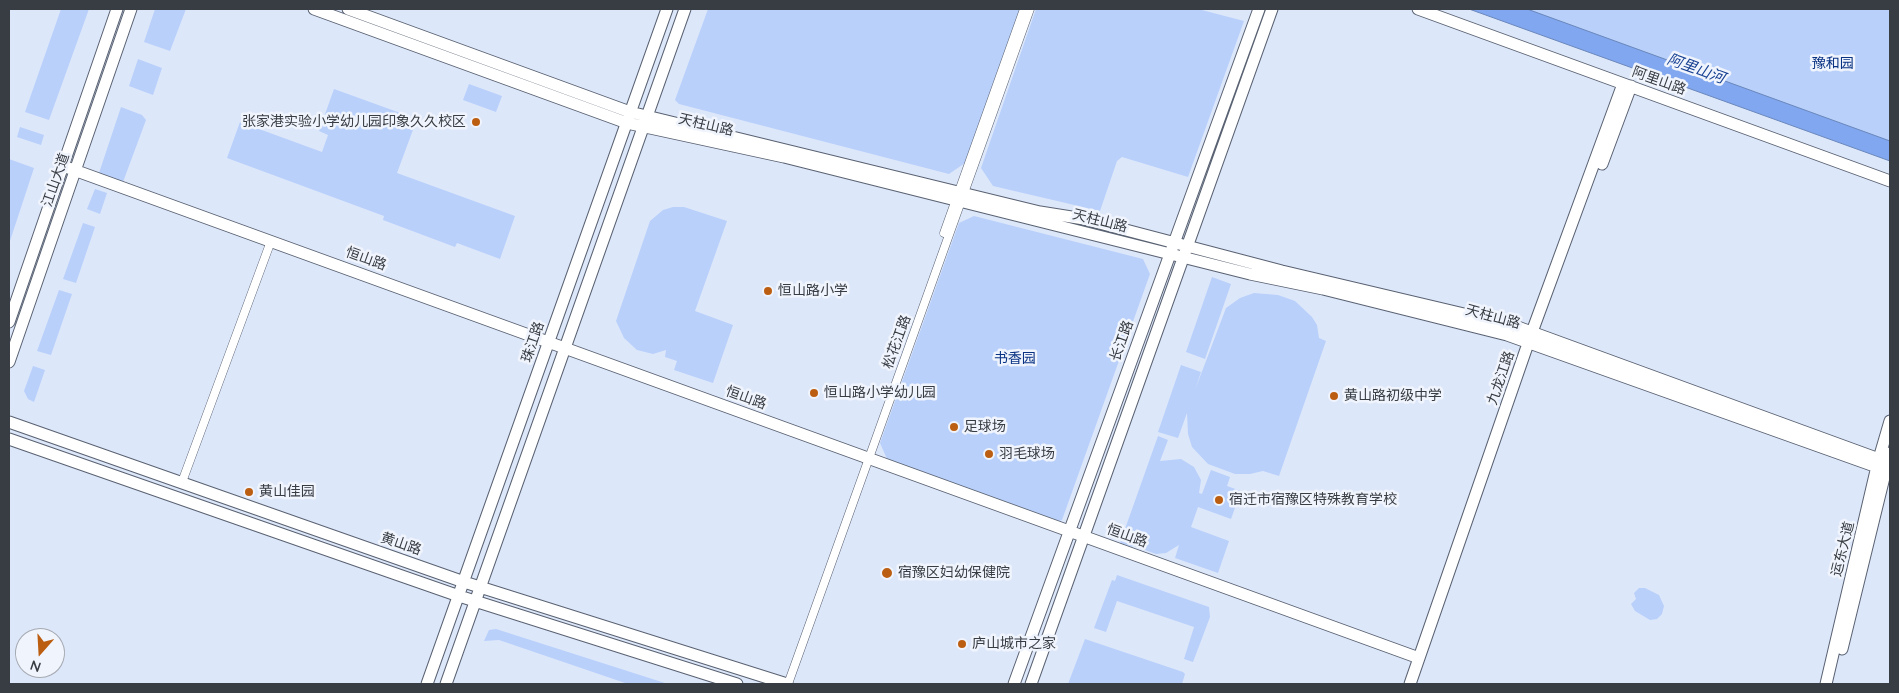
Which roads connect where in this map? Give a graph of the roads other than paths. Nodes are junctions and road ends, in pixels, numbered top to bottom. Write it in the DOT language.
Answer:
graph roads {
  1 [pos="117,9"];
  2 [pos="131,9"];
  3 [pos="314,9"];
  4 [pos="348,9"];
  5 [pos="667,9"];
  6 [pos="685,9"];
  7 [pos="1024,9"];
  8 [pos="1030,9"];
  9 [pos="1259,9"];
  10 [pos="1272,9"];
  11 [pos="1418,9"];
  12 [pos="1627,85"];
  13 [pos="648,115"];
  14 [pos="629,117"];
  15 [pos="643,127"];
  16 [pos="62,168"];
  17 [pos="74,173"];
  18 [pos="1890,182"];
  19 [pos="960,196"];
  20 [pos="1174,242"];
  21 [pos="270,244"];
  22 [pos="1187,246"];
  23 [pos="1170,254"];
  24 [pos="1183,257"];
  25 [pos="579,259"];
  26 [pos="594,265"];
  27 [pos="9,322"];
  28 [pos="1534,338"];
  29 [pos="548,344"];
  30 [pos="564,350"];
  31 [pos="9,362"];
  32 [pos="1890,421"];
  33 [pos="9,422"];
  34 [pos="9,439"];
  35 [pos="1890,453"];
  36 [pos="866,459"];
  37 [pos="1878,463"];
  38 [pos="182,482"];
  39 [pos="1069,533"];
  40 [pos="1083,538"];
  41 [pos="464,582"];
  42 [pos="479,586"];
  43 [pos="459,596"];
  44 [pos="474,601"];
  45 [pos="1419,660"];
  46 [pos="427,684"];
  47 [pos="446,684"];
  48 [pos="737,684"];
  49 [pos="786,684"];
  50 [pos="1014,684"];
  51 [pos="1031,684"];
  52 [pos="1410,684"];
  53 [pos="1417,684"];
  54 [pos="1826,684"];
  55 [pos="1834,684"];
  1 -- 16 [label="street, 江山大道"];
  2 -- 17 [label="street, 江山大道"];
  3 -- 14 [label="street, 天柱山路"];
  4 -- 14 [label="street, 天柱山路"];
  5 -- 14 [label="street, 珠江路"];
  6 -- 13 [label="street"];
  7 -- 19 [label="street, 松花江路"];
  8 -- 19 [label="street, 松花江路"];
  9 -- 20 [label="street, 长江路"];
  10 -- 22 [label="street"];
  11 -- 12 [label="street, 阿里山路"];
  12 -- 18 [label="street, 阿里山路"];
  12 -- 28 [label="street, 九龙江路"];
  13 -- 14 [label="street, 天柱山路"];
  13 -- 15 [label="street"];
  13 -- 19 [label="street, 天柱山路"];
  14 -- 15 [label="street, 天柱山路"];
  14 -- 25 [label="street, 珠江路"];
  15 -- 19 [label="street, 天柱山路"];
  15 -- 26 [label="street"];
  16 -- 17 [label="street, 恒山路"];
  16 -- 27 [label="street, 江山大道"];
  17 -- 21 [label="street, 恒山路"];
  17 -- 31 [label="street, 江山大道"];
  19 -- 20 [label="street, 天柱山路"];
  19 -- 23 [label="street, 天柱山路"];
  19 -- 36 [label="street, 松花江路"];
  20 -- 22 [label="street, 天柱山路"];
  20 -- 23 [label="street, 长江路"];
  21 -- 29 [label="street, 恒山路"];
  21 -- 38 [label="street"];
  22 -- 24 [label="street"];
  22 -- 28 [label="street, 天柱山路"];
  23 -- 24 [label="street, 天柱山路"];
  23 -- 39 [label="street, 长江路"];
  24 -- 28 [label="street, 天柱山路"];
  24 -- 40 [label="street"];
  25 -- 26 [label="street"];
  25 -- 29 [label="street, 珠江路"];
  26 -- 30 [label="street"];
  28 -- 37 [label="street, 天柱山路"];
  28 -- 45 [label="street, 九龙江路"];
  28 -- 53 [label="street, 九龙江路"];
  29 -- 30 [label="street, 恒山路"];
  29 -- 41 [label="street, 珠江路"];
  30 -- 36 [label="street, 恒山路"];
  30 -- 42 [label="street"];
  32 -- 37 [label="street, 运东大道"];
  33 -- 38 [label="street, 黄山路"];
  34 -- 43 [label="street"];
  35 -- 55 [label="street, 运东大道"];
  36 -- 39 [label="street, 恒山路"];
  36 -- 49 [label="street, 松花江路"];
  37 -- 54 [label="street, 运东大道"];
  38 -- 41 [label="street, 黄山路"];
  39 -- 40 [label="street, 恒山路"];
  39 -- 50 [label="street, 长江路"];
  40 -- 45 [label="street, 恒山路"];
  40 -- 51 [label="street"];
  41 -- 42 [label="street, 黄山路"];
  41 -- 43 [label="street, 珠江路"];
  42 -- 44 [label="street"];
  42 -- 49 [label="street, 黄山路"];
  43 -- 44 [label="street"];
  43 -- 46 [label="street, 珠江路"];
  44 -- 47 [label="street"];
  44 -- 48 [label="street"];
  45 -- 52 [label="street, 九龙江路"];
}
